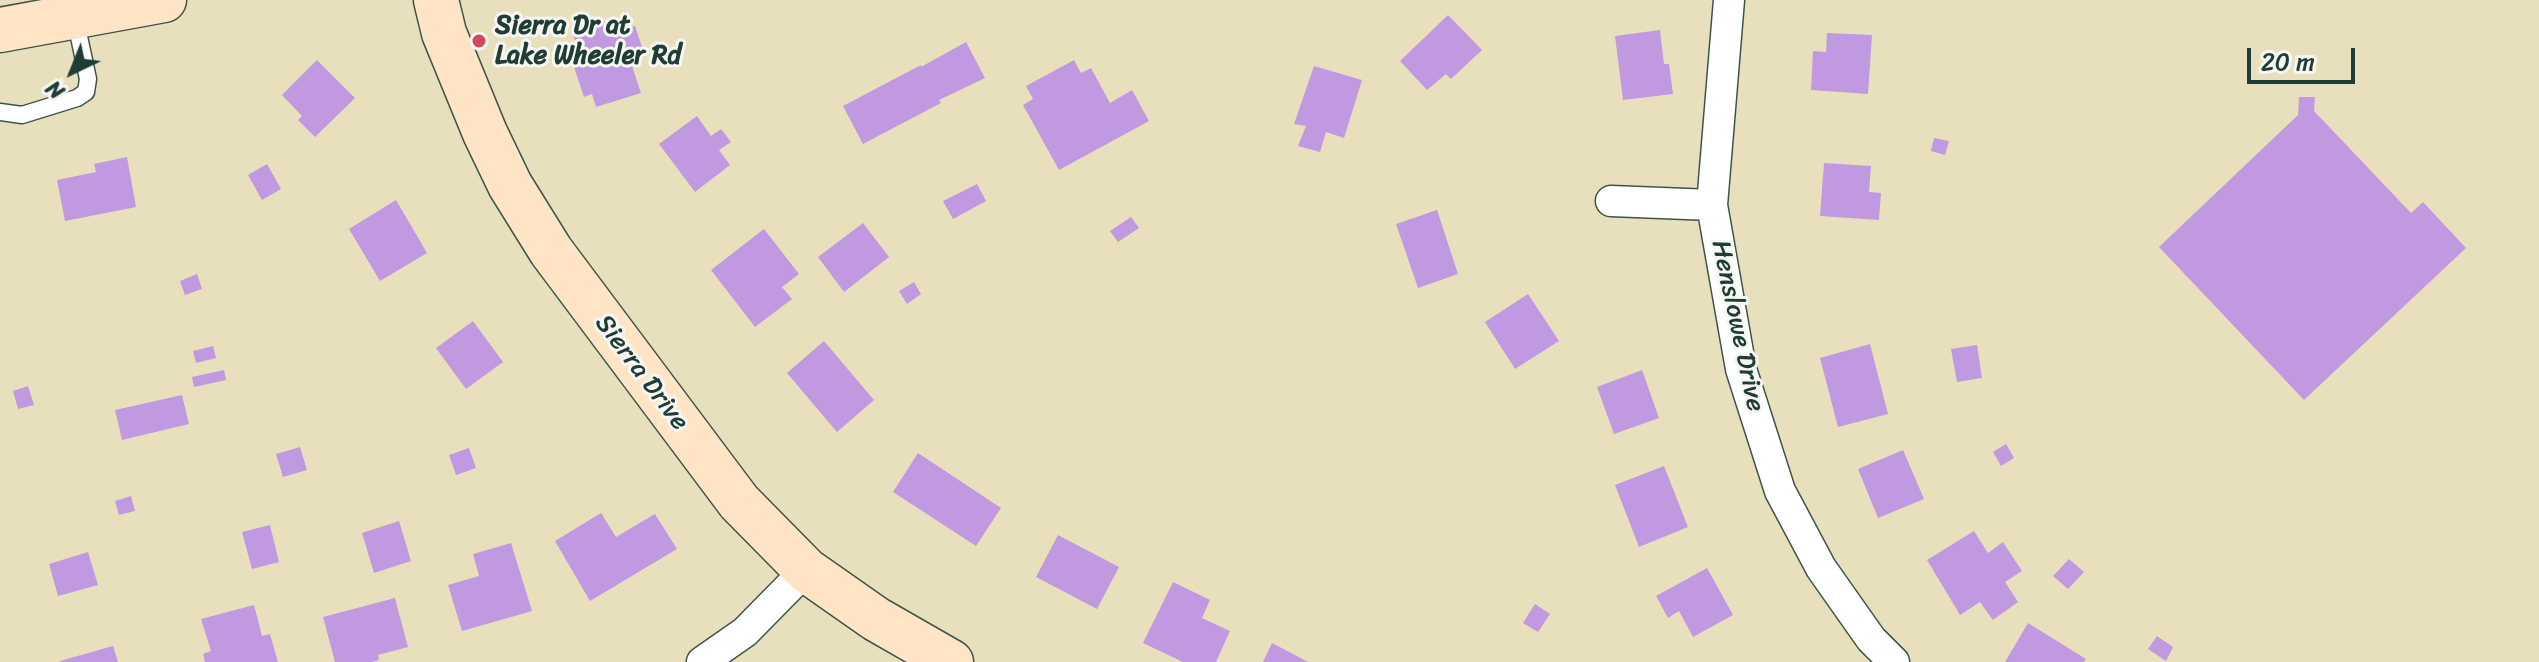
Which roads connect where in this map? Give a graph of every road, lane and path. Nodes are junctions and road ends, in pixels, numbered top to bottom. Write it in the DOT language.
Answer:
graph roads {
  1 [pos="164,0"];
  2 [pos="436,0"];
  3 [pos="1729,0"];
  4 [pos="74,17"];
  5 [pos="0,30"];
  6 [pos="0,112"];
  7 [pos="1611,201"];
  8 [pos="1712,205"];
  9 [pos="806,570"];
  10 [pos="702,662"];
  11 [pos="951,662"];
  12 [pos="1894,662"];
  1 -- 4 [label="street"];
  2 -- 9 [label="street, Sierra Drive"];
  3 -- 8 [label="street, Henslowe Drive"];
  4 -- 5 [label="street"];
  4 -- 6 [label="lane"];
  7 -- 8 [label="street"];
  8 -- 12 [label="street, Henslowe Drive"];
  9 -- 10 [label="street"];
  9 -- 11 [label="street, Sierra Drive"];
}
